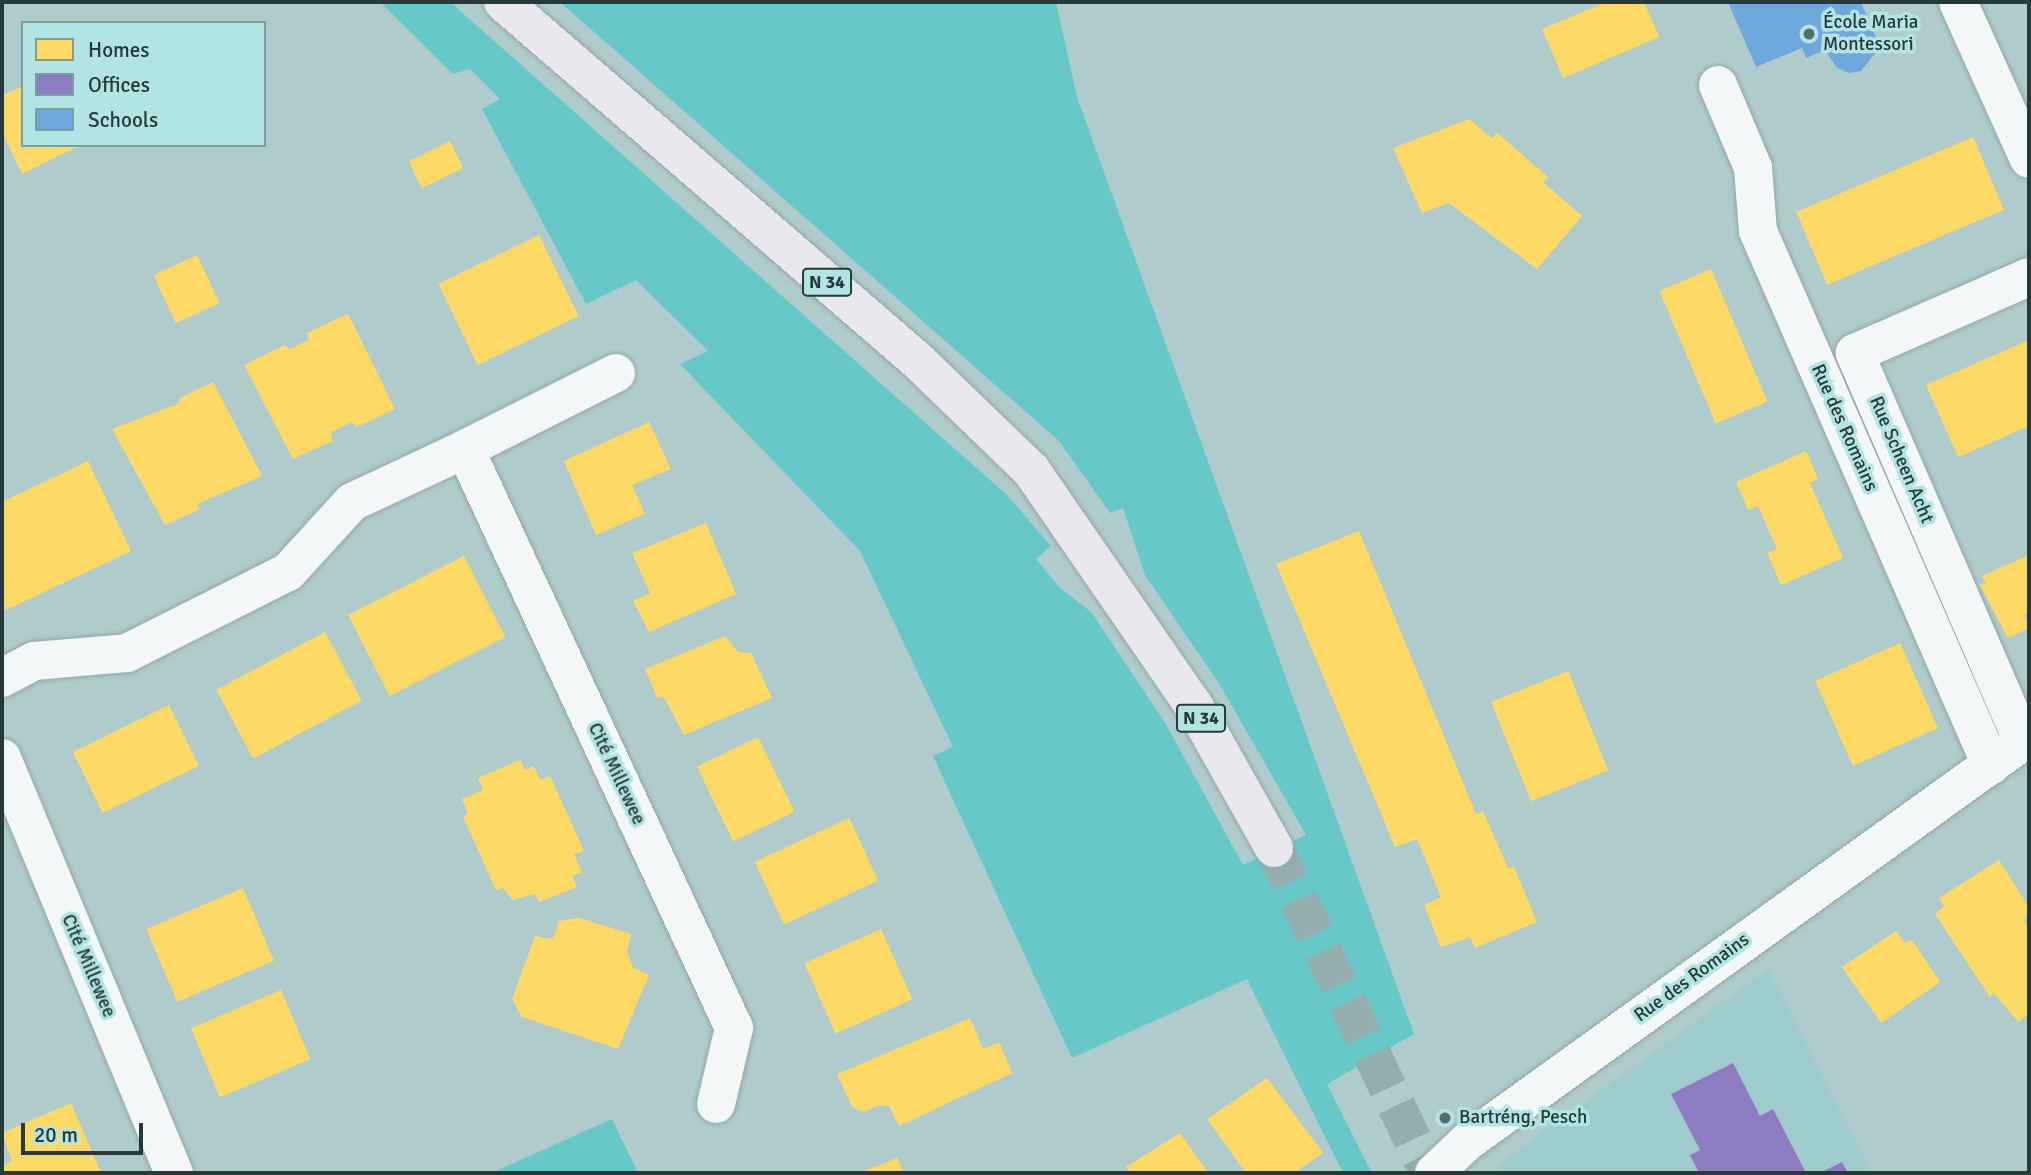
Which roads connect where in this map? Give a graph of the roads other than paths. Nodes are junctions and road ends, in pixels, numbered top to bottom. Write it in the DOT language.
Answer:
graph roads {
  1 [pos="503,2"];
  2 [pos="1958,2"];
  3 [pos="1718,85"];
  4 [pos="2029,159"];
  5 [pos="2029,277"];
  6 [pos="616,373"];
  7 [pos="465,449"];
  8 [pos="2,678"];
  9 [pos="2026,740"];
  10 [pos="2,758"];
  11 [pos="1991,765"];
  12 [pos="1274,848"];
  13 [pos="716,1104"];
  14 [pos="174,1173"];
  15 [pos="1434,1173"];
  1 -- 12 [label="main road, N 34"];
  2 -- 4 [label="street"];
  3 -- 11 [label="street, Rue des Romains"];
  5 -- 9 [label="street, Rue Scheen Acht"];
  6 -- 7 [label="street"];
  7 -- 8 [label="street"];
  7 -- 13 [label="street, Cité Millewee"];
  9 -- 11 [label="street, Rue des Romains"];
  10 -- 14 [label="street, Cité Millewee"];
  11 -- 15 [label="street, Rue des Romains"];
}
